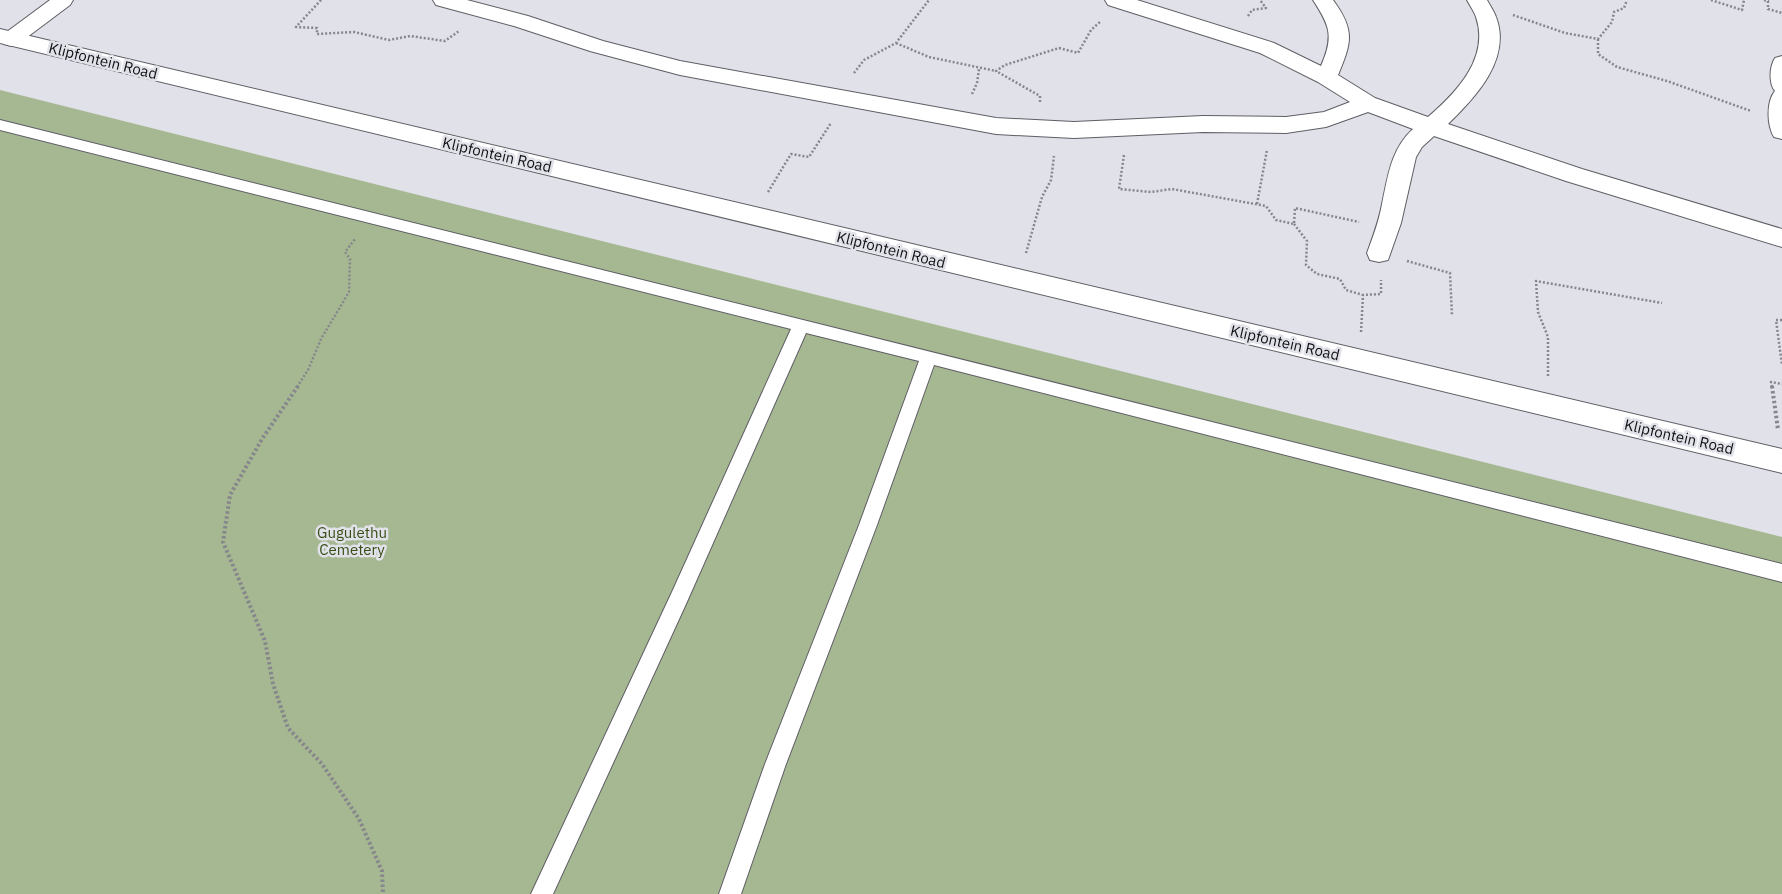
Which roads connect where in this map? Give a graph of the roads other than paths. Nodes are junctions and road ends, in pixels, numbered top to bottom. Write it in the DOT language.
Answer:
graph roads {
  1 [pos="63,0"];
  2 [pos="443,0"];
  3 [pos="1115,0"];
  4 [pos="1323,0"];
  5 [pos="1481,6"];
  6 [pos="6,38"];
  7 [pos="1782,62"];
  8 [pos="1326,77"];
  9 [pos="1782,86"];
  10 [pos="1782,97"];
  11 [pos="1367,103"];
  12 [pos="0,125"];
  13 [pos="1781,126"];
  14 [pos="1431,127"];
  15 [pos="1782,238"];
  16 [pos="1379,253"];
  17 [pos="801,326"];
  18 [pos="929,357"];
  19 [pos="1782,461"];
  20 [pos="1782,573"];
  21 [pos="542,894"];
  22 [pos="730,894"];
  1 -- 6 [label="street"];
  2 -- 11 [label="street"];
  3 -- 8 [label="street"];
  4 -- 8 [label="street"];
  5 -- 14 [label="street"];
  6 -- 19 [label="street, Klipfontein Road"];
  7 -- 9 [label="street"];
  8 -- 11 [label="street"];
  10 -- 13 [label="street"];
  11 -- 14 [label="street"];
  12 -- 17 [label="lane"];
  14 -- 15 [label="street"];
  14 -- 16 [label="street"];
  17 -- 18 [label="lane"];
  17 -- 21 [label="lane"];
  18 -- 20 [label="lane"];
  18 -- 22 [label="lane"];
}
